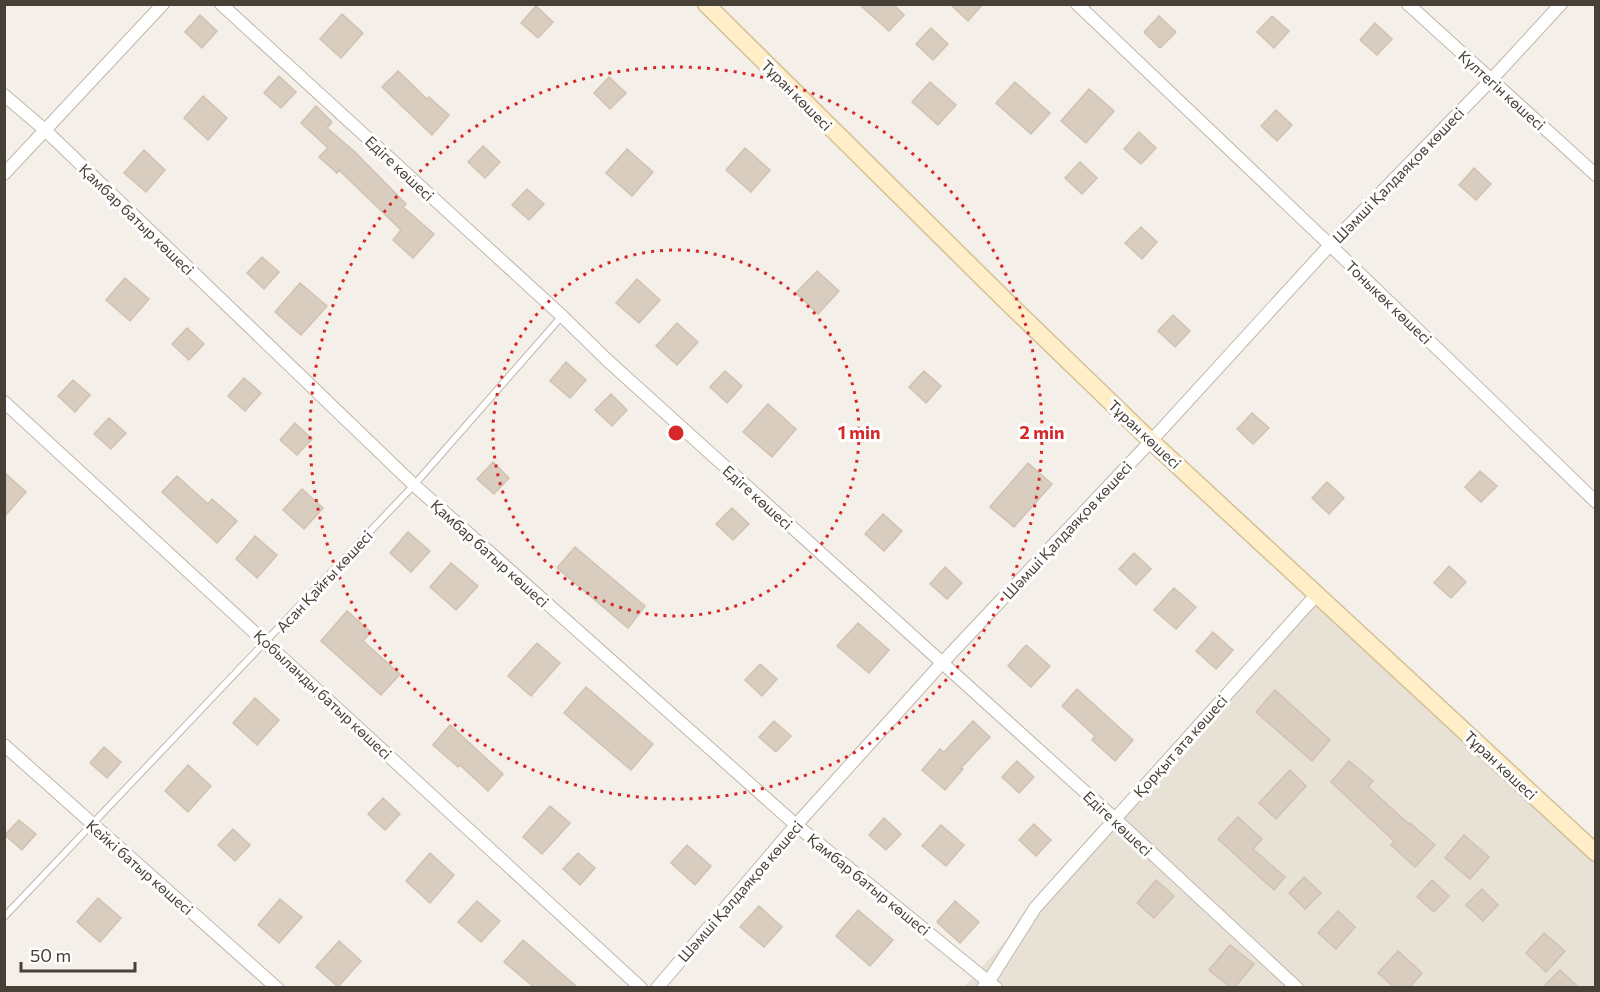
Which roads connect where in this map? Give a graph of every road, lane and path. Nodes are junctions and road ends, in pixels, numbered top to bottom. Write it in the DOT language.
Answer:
graph roads {
  1 [pos="163,4"];
  2 [pos="221,4"];
  3 [pos="706,4"];
  4 [pos="1077,4"];
  5 [pos="1408,4"];
  6 [pos="1561,4"];
  7 [pos="1491,80"];
  8 [pos="4,95"];
  9 [pos="45,130"];
  10 [pos="4,174"];
  11 [pos="1596,175"];
  12 [pos="1330,245"];
  13 [pos="562,316"];
  14 [pos="4,402"];
  15 [pos="1151,441"];
  16 [pos="414,485"];
  17 [pos="1596,502"];
  18 [pos="1317,594"];
  19 [pos="267,642"];
  20 [pos="942,663"];
  21 [pos="4,745"];
  22 [pos="1114,818"];
  23 [pos="92,825"];
  24 [pos="796,825"];
  25 [pos="1596,853"];
  26 [pos="4,917"];
  27 [pos="989,985"];
  28 [pos="277,987"];
  29 [pos="641,987"];
  30 [pos="657,987"];
  31 [pos="1297,987"];
  1 -- 9 [label="street"];
  2 -- 13 [label="street, Едіге көшесі"];
  3 -- 15 [label="street, Тұран көшесі"];
  4 -- 12 [label="street, Тоныкөк көшесі"];
  5 -- 7 [label="street, Күлтегін көшесі"];
  6 -- 7 [label="street, Шәмші Қалдаяқов көшесі"];
  7 -- 11 [label="street, Күлтегін көшесі"];
  7 -- 12 [label="street, Шәмші Қалдаяқов көшесі"];
  8 -- 9 [label="street, Қамбар батыр көшесі"];
  9 -- 10 [label="street"];
  9 -- 16 [label="street, Қамбар батыр көшесі"];
  12 -- 15 [label="street, Шәмші Қалдаяқов көшесі"];
  12 -- 17 [label="street, Тоныкөк көшесі"];
  13 -- 16 [label="lane, Асан Қайғы көшесі"];
  13 -- 20 [label="street, Едіге көшесі"];
  14 -- 19 [label="street, Қобыланды батыр көшесі"];
  15 -- 18 [label="street, Тұран көшесі"];
  15 -- 20 [label="street, Шәмші Қалдаяқов көшесі"];
  16 -- 19 [label="lane, Асан Қайғы көшесі"];
  16 -- 24 [label="street, Қамбар батыр көшесі"];
  18 -- 22 [label="street, Қорқыт ата көшесі"];
  18 -- 25 [label="street, Тұран көшесі"];
  19 -- 23 [label="lane, Асан Қайғы көшесі"];
  19 -- 29 [label="street, Қобыланды батыр көшесі"];
  20 -- 22 [label="street, Едіге көшесі"];
  20 -- 24 [label="street, Шәмші Қалдаяқов көшесі"];
  21 -- 23 [label="street, Кейкі батыр көшесі"];
  22 -- 27 [label="street, Қорқыт ата көшесі"];
  22 -- 31 [label="street, Едіге көшесі"];
  23 -- 26 [label="lane, Асан Қайғы көшесі"];
  23 -- 28 [label="street, Кейкі батыр көшесі"];
  24 -- 27 [label="street, Қамбар батыр көшесі"];
  24 -- 30 [label="street, Шәмші Қалдаяқов көшесі"];
}
